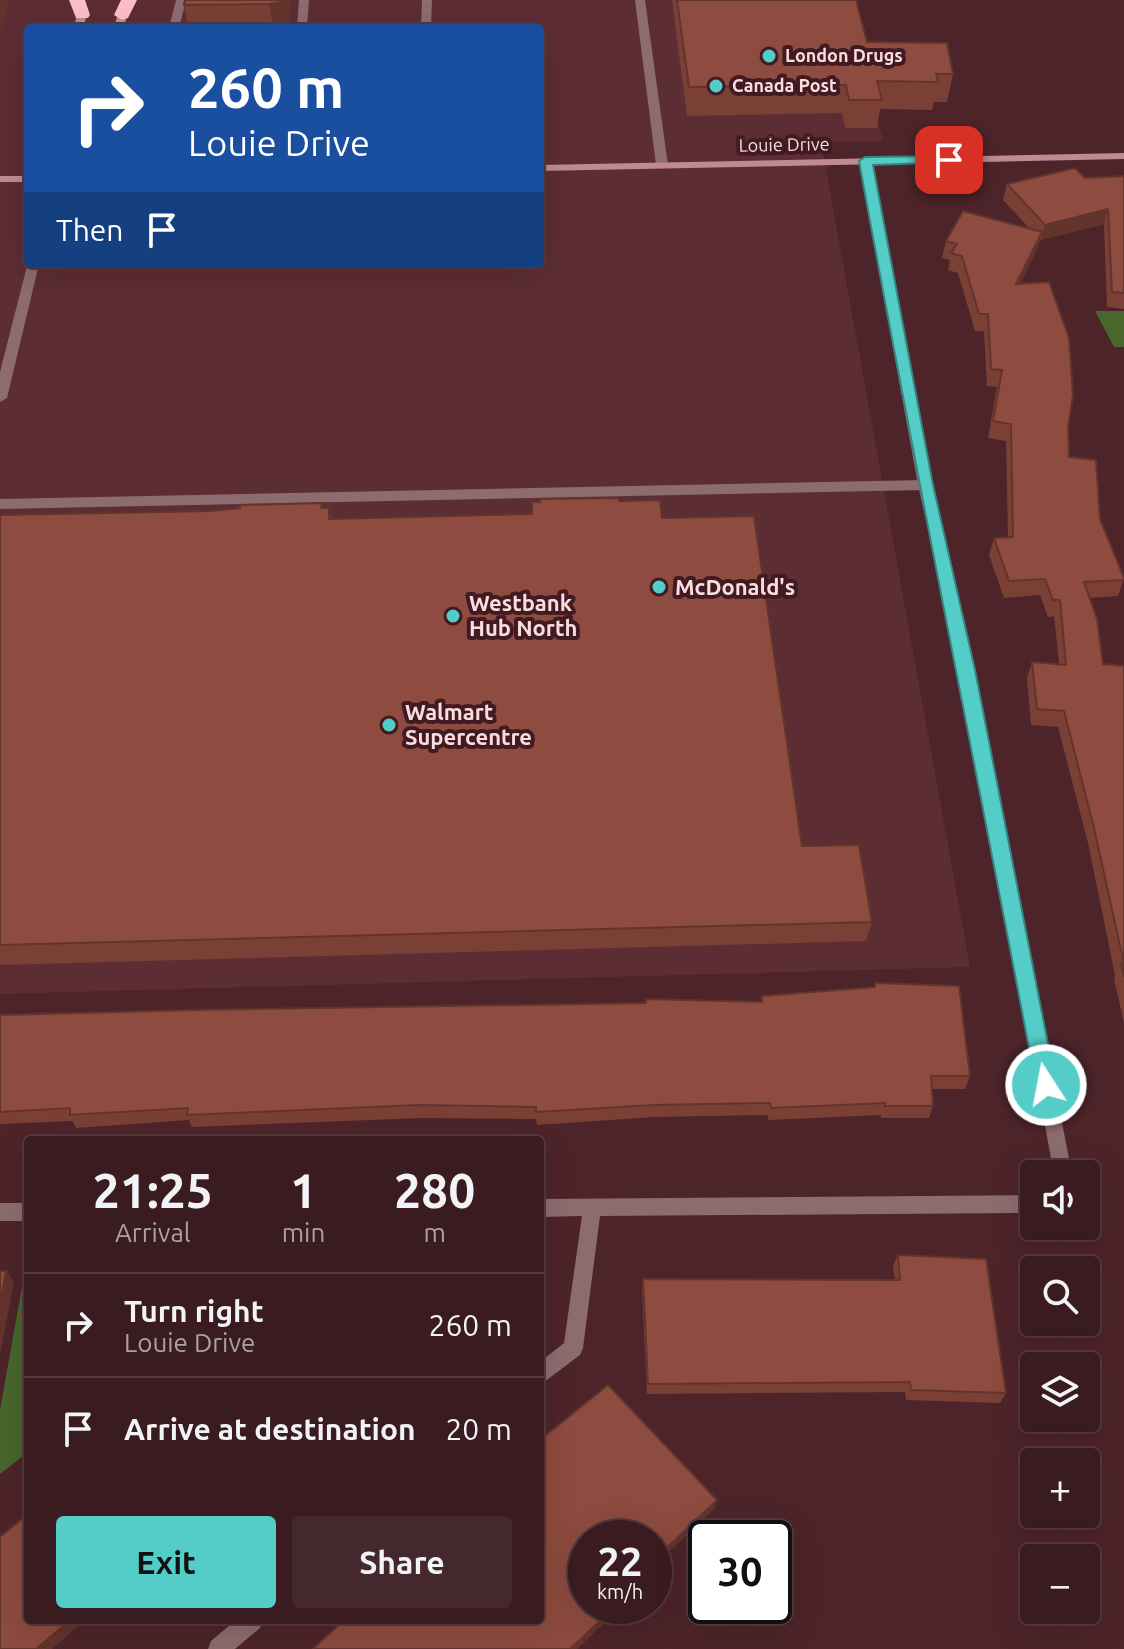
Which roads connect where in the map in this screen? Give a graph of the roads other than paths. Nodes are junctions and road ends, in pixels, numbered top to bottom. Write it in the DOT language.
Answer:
graph roads {
  1 [pos="181,0"];
  2 [pos="304,0"];
  3 [pos="427,0"];
  4 [pos="640,0"];
  5 [pos="175,24"];
  6 [pos="302,24"];
  7 [pos="426,24"];
  8 [pos="1124,156"];
  9 [pos="865,161"];
  10 [pos="662,165"];
  11 [pos="544,168"];
  12 [pos="0,179"];
  13 [pos="24,179"];
  14 [pos="32,268"];
  15 [pos="0,398"];
  16 [pos="925,485"];
  17 [pos="0,504"];
  18 [pos="1060,1160"];
  19 [pos="1020,1204"];
  20 [pos="544,1208"];
  21 [pos="592,1208"];
  22 [pos="0,1212"];
  23 [pos="24,1212"];
  24 [pos="544,1372"];
  25 [pos="247,1624"];
  26 [pos="219,1649"];
  1 -- 5 [label="street"];
  2 -- 6 [label="street"];
  3 -- 7 [label="street"];
  4 -- 10 [label="street"];
  8 -- 9 [label="street, Louie Drive"];
  9 -- 10 [label="street, Louie Drive"];
  9 -- 16 [label="street"];
  10 -- 11 [label="street, Louie Drive"];
  12 -- 13 [label="street"];
  14 -- 15 [label="street"];
  16 -- 17 [label="street"];
  16 -- 18 [label="street"];
  19 -- 21 [label="street"];
  20 -- 21 [label="street"];
  21 -- 24 [label="street"];
  22 -- 23 [label="street"];
  25 -- 26 [label="street"];
}
